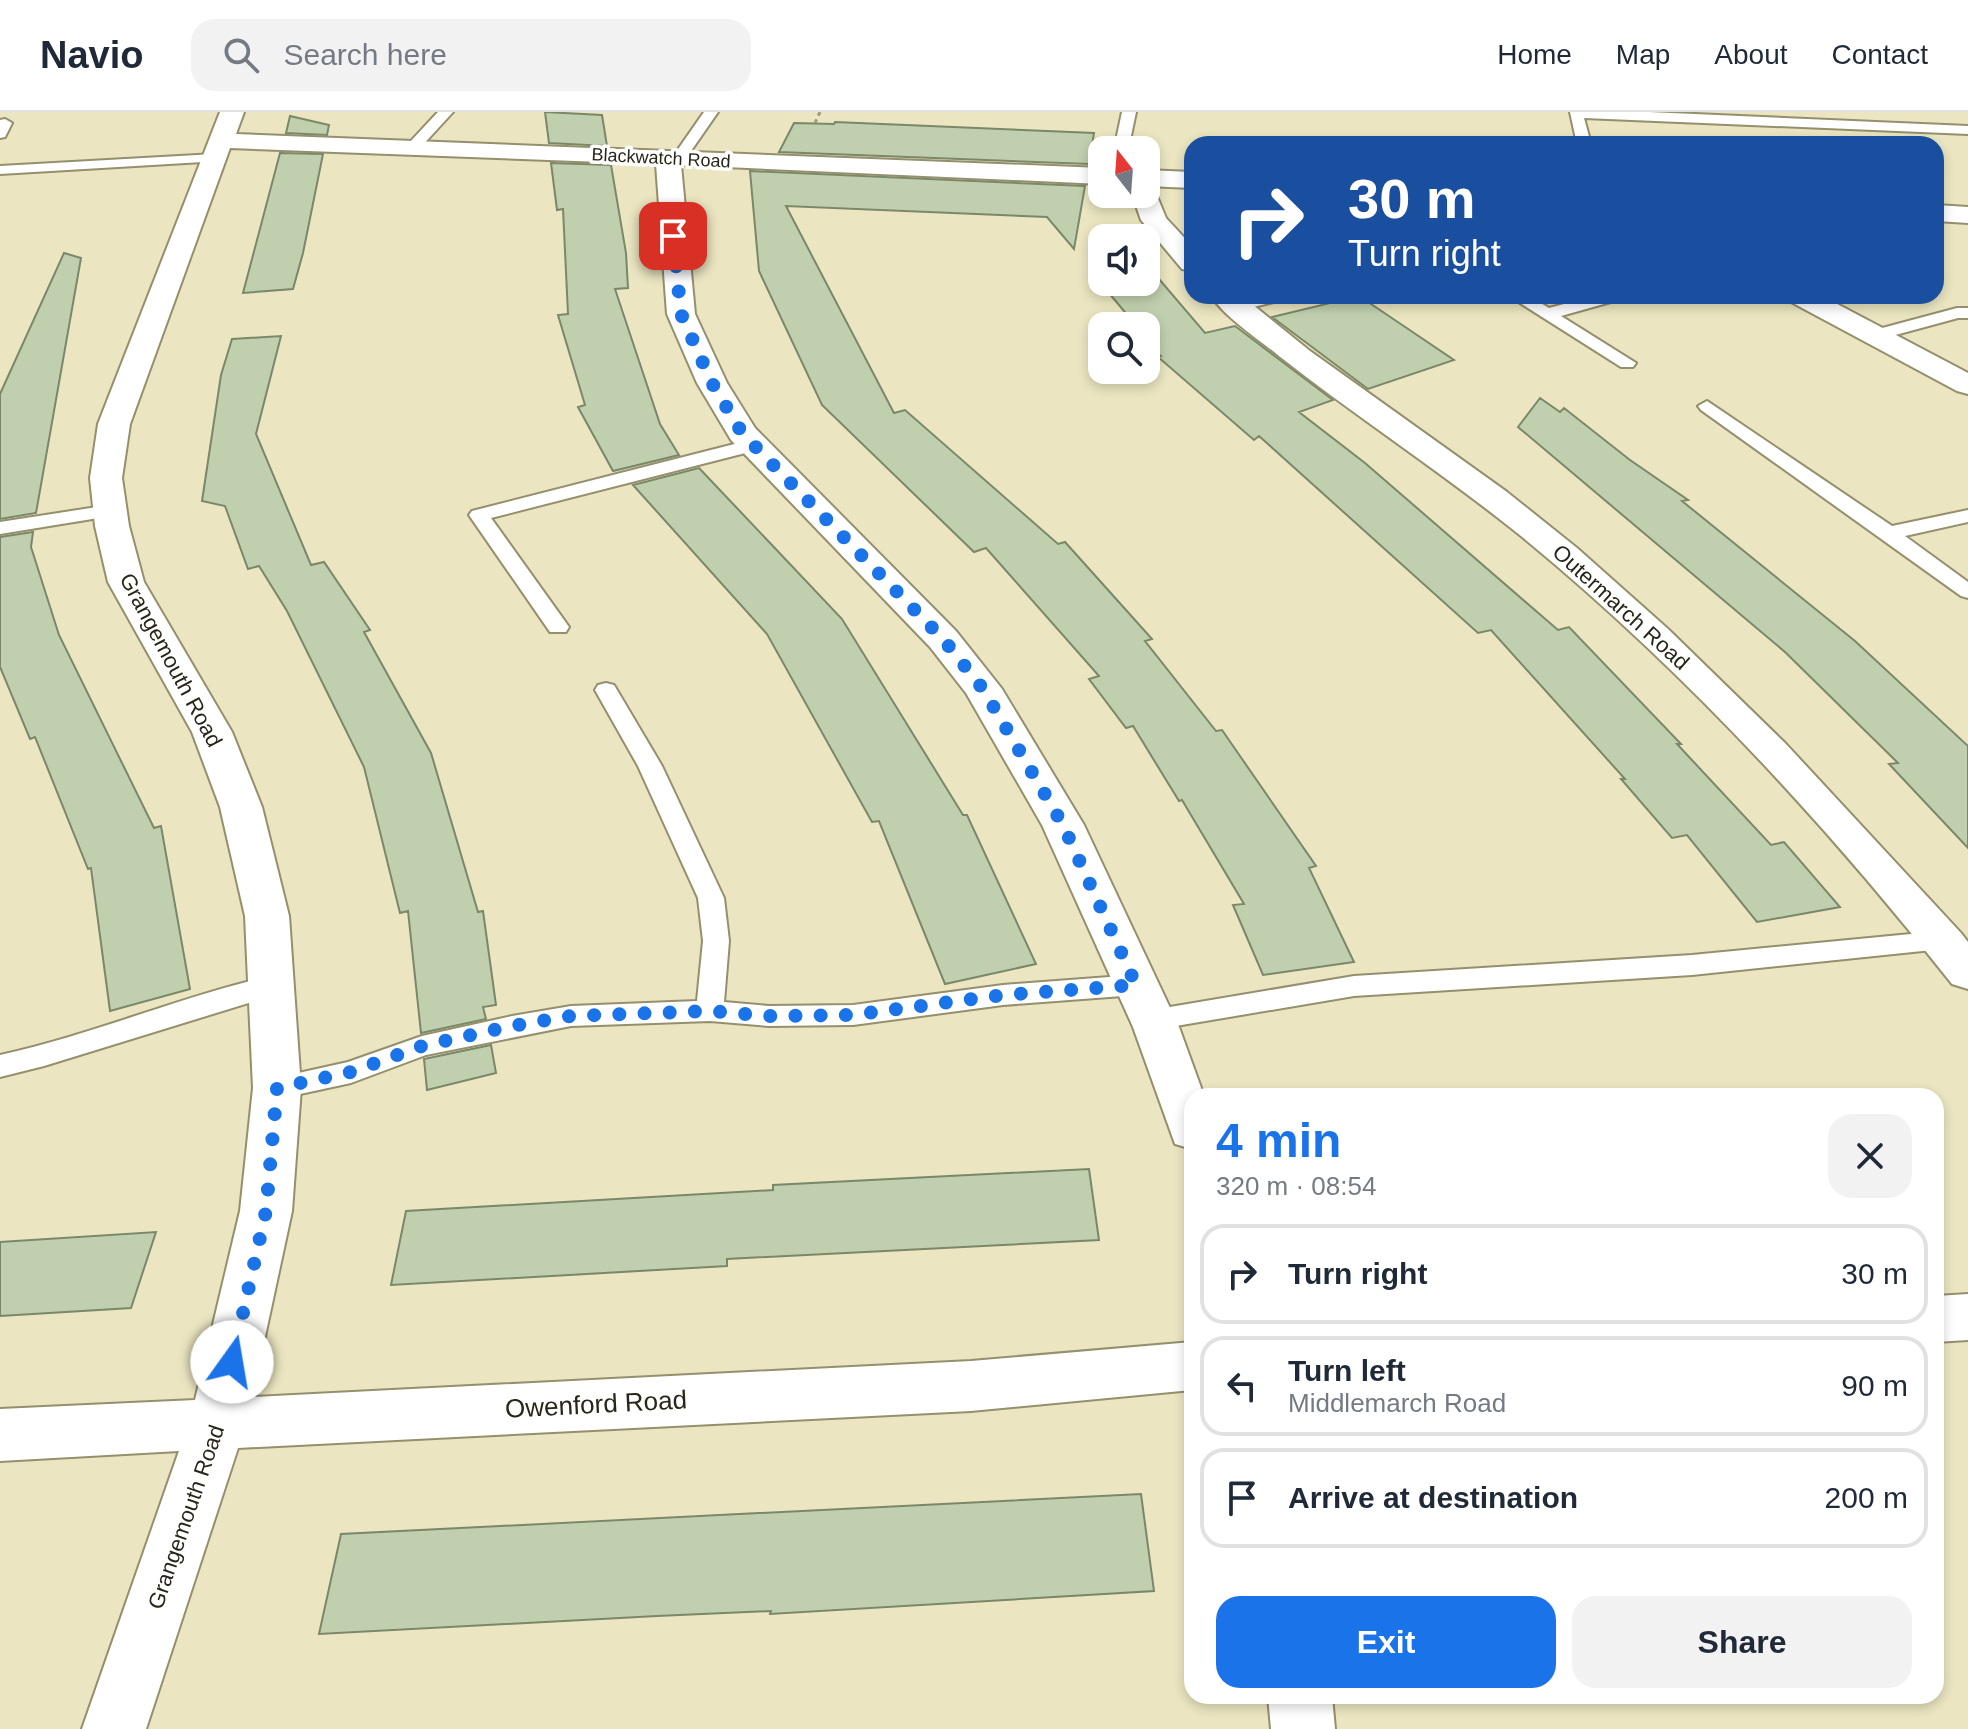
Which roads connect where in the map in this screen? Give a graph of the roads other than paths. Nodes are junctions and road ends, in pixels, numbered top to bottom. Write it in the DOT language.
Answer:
graph roads {
  1 [pos="446,112"];
  2 [pos="711,112"];
  3 [pos="1129,112"];
  4 [pos="1557,112"];
  5 [pos="1576,113"];
  6 [pos="1968,130"];
  7 [pos="1124,136"];
  8 [pos="1582,136"];
  9 [pos="222,137"];
  10 [pos="414,146"];
  11 [pos="674,158"];
  12 [pos="0,170"];
  13 [pos="1088,175"];
  14 [pos="1160,179"];
  15 [pos="1184,180"];
  16 [pos="1150,208"];
  17 [pos="1944,214"];
  18 [pos="1968,215"];
  19 [pos="1184,254"];
  20 [pos="1234,304"];
  21 [pos="1531,304"];
  22 [pos="1584,304"];
  23 [pos="1817,304"];
  24 [pos="1968,313"];
  25 [pos="1548,314"];
  26 [pos="1877,335"];
  27 [pos="1627,363"];
  28 [pos="1968,385"];
  29 [pos="1707,406"];
  30 [pos="754,445"];
  31 [pos="110,511"];
  32 [pos="1968,516"];
  33 [pos="0,528"];
  34 [pos="1889,533"];
  35 [pos="1968,592"];
  36 [pos="558,627"];
  37 [pos="606,690"];
  38 [pos="1942,940"];
  39 [pos="1968,973"];
  40 [pos="1136,985"];
  41 [pos="271,986"];
  42 [pos="710,1011"];
  43 [pos="1152,1020"];
  44 [pos="0,1066"];
  45 [pos="277,1088"];
  46 [pos="1184,1108"];
  47 [pos="1968,1317"];
  48 [pos="1944,1318"];
  49 [pos="1184,1367"];
  50 [pos="218,1422"];
  51 [pos="0,1435"];
  52 [pos="1301,1704"];
  53 [pos="114,1729"];
  54 [pos="1303,1729"];
  1 -- 10 [label="lane"];
  2 -- 11 [label="lane"];
  3 -- 7 [label="lane"];
  4 -- 5 [label="lane"];
  5 -- 6 [label="lane"];
  5 -- 8 [label="lane"];
  9 -- 10 [label="street, Blackwatch Road"];
  9 -- 12 [label="lane"];
  9 -- 31 [label="street, Grangemouth Road"];
  10 -- 11 [label="street, Blackwatch Road"];
  11 -- 13 [label="street, Blackwatch Road"];
  11 -- 30 [label="street"];
  14 -- 15 [label="street"];
  16 -- 19 [label="street"];
  17 -- 18 [label="street"];
  20 -- 38 [label="street, Outermarch Road"];
  21 -- 25 [label="lane"];
  22 -- 25 [label="lane"];
  23 -- 26 [label="street"];
  24 -- 26 [label="lane"];
  25 -- 27 [label="lane"];
  26 -- 28 [label="street"];
  29 -- 34 [label="lane"];
  30 -- 36 [label="lane"];
  30 -- 40 [label="street"];
  31 -- 33 [label="lane"];
  31 -- 41 [label="street, Grangemouth Road"];
  32 -- 34 [label="lane"];
  34 -- 35 [label="lane"];
  37 -- 42 [label="lane"];
  38 -- 39 [label="street, Outermarch Road"];
  38 -- 43 [label="lane"];
  40 -- 42 [label="lane"];
  40 -- 43 [label="street"];
  41 -- 44 [label="lane"];
  41 -- 45 [label="street, Grangemouth Road"];
  42 -- 45 [label="lane"];
  43 -- 46 [label="street"];
  45 -- 50 [label="street, Grangemouth Road"];
  47 -- 48 [label="street"];
  49 -- 50 [label="street, Owenford Road"];
  50 -- 51 [label="street, Owenford Road"];
  50 -- 53 [label="street, Grangemouth Road"];
  52 -- 54 [label="street"];
}
